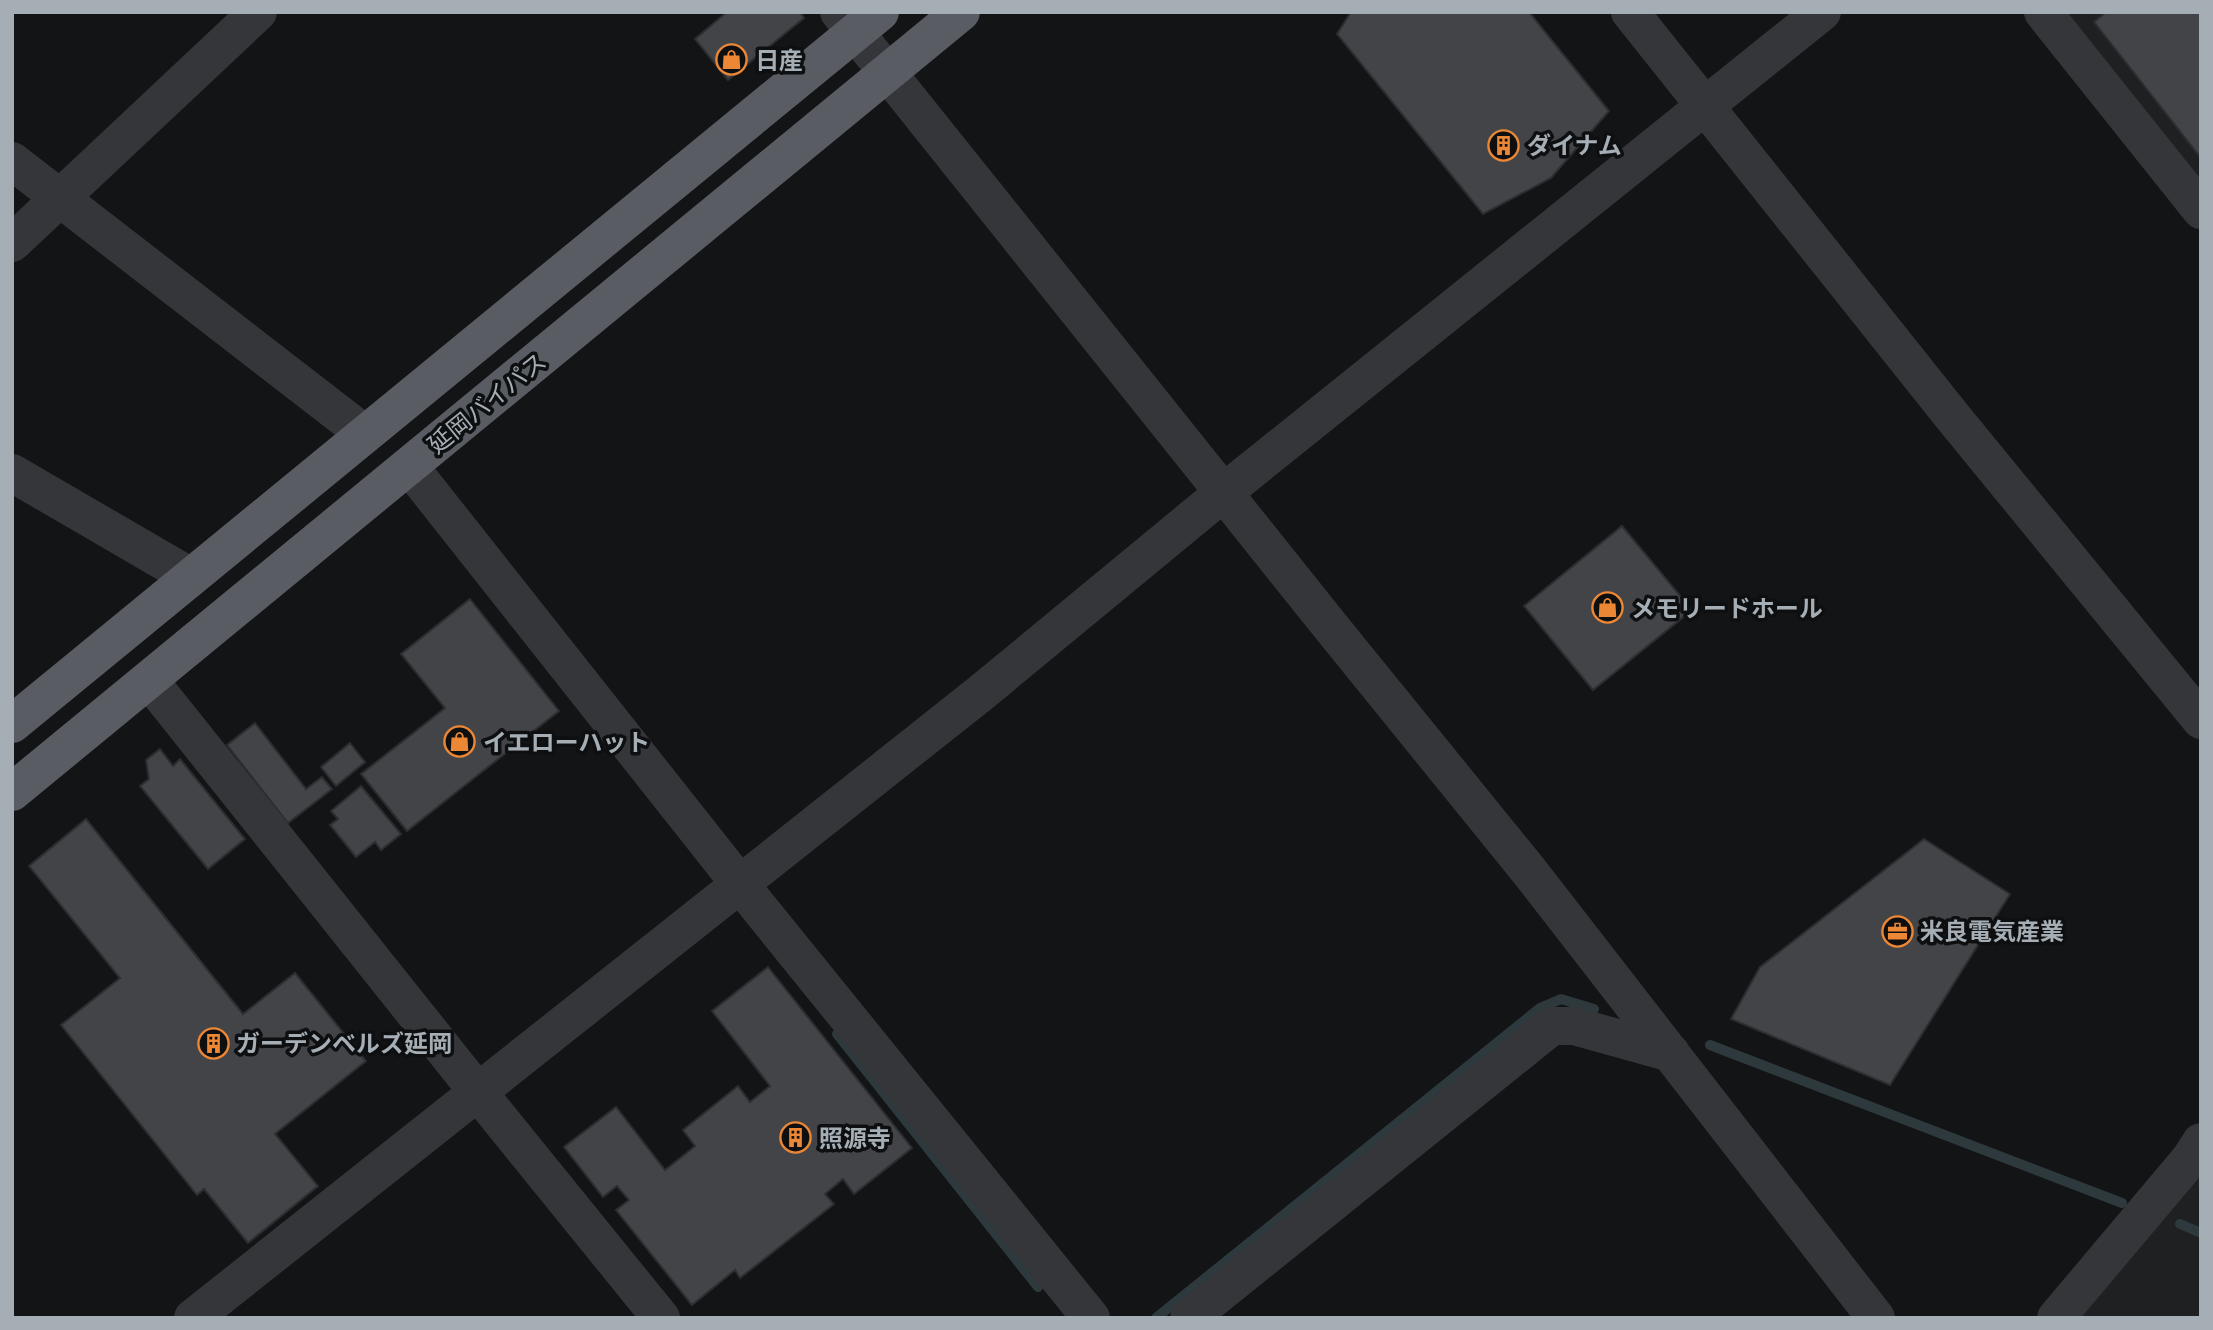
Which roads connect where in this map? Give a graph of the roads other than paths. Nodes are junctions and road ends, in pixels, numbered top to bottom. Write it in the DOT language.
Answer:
graph roads {
  1 [pos="258,12"];
  2 [pos="961,12"];
  3 [pos="1630,12"];
  4 [pos="1822,12"];
  5 [pos="2043,12"];
  6 [pos="858,19"];
  7 [pos="887,73"];
  8 [pos="1705,106"];
  9 [pos="12,161"];
  10 [pos="60,198"];
  11 [pos="2201,210"];
  12 [pos="12,243"];
  13 [pos="365,434"];
  14 [pos="409,466"];
  15 [pos="12,473"];
  16 [pos="1223,493"];
  17 [pos="191,577"];
  18 [pos="149,680"];
  19 [pos="2201,720"];
  20 [pos="12,724"];
  21 [pos="12,792"];
  22 [pos="739,883"];
  23 [pos="1671,1053"];
  24 [pos="477,1091"];
  25 [pos="2201,1142"];
  26 [pos="193,1318"];
  27 [pos="661,1318"];
  28 [pos="1091,1318"];
  29 [pos="1189,1318"];
  30 [pos="1876,1318"];
  31 [pos="2056,1318"];
  1 -- 10 [label="street"];
  2 -- 7 [label="highway, 延岡バイパス"];
  3 -- 8 [label="street"];
  4 -- 8 [label="street"];
  5 -- 11 [label="street"];
  6 -- 7 [label="street"];
  6 -- 13 [label="highway"];
  7 -- 14 [label="highway, 延岡バイパス"];
  7 -- 16 [label="street"];
  8 -- 16 [label="street"];
  8 -- 19 [label="street"];
  9 -- 10 [label="street"];
  10 -- 12 [label="street"];
  10 -- 13 [label="street"];
  13 -- 17 [label="highway"];
  14 -- 18 [label="highway, 延岡バイパス"];
  14 -- 22 [label="street"];
  15 -- 17 [label="street"];
  16 -- 22 [label="street"];
  16 -- 23 [label="street"];
  17 -- 20 [label="highway"];
  18 -- 21 [label="highway, 延岡バイパス"];
  18 -- 24 [label="street"];
  22 -- 24 [label="street"];
  22 -- 28 [label="street"];
  23 -- 29 [label="street"];
  23 -- 30 [label="street"];
  24 -- 26 [label="street"];
  24 -- 27 [label="street"];
  25 -- 31 [label="street"];
}
